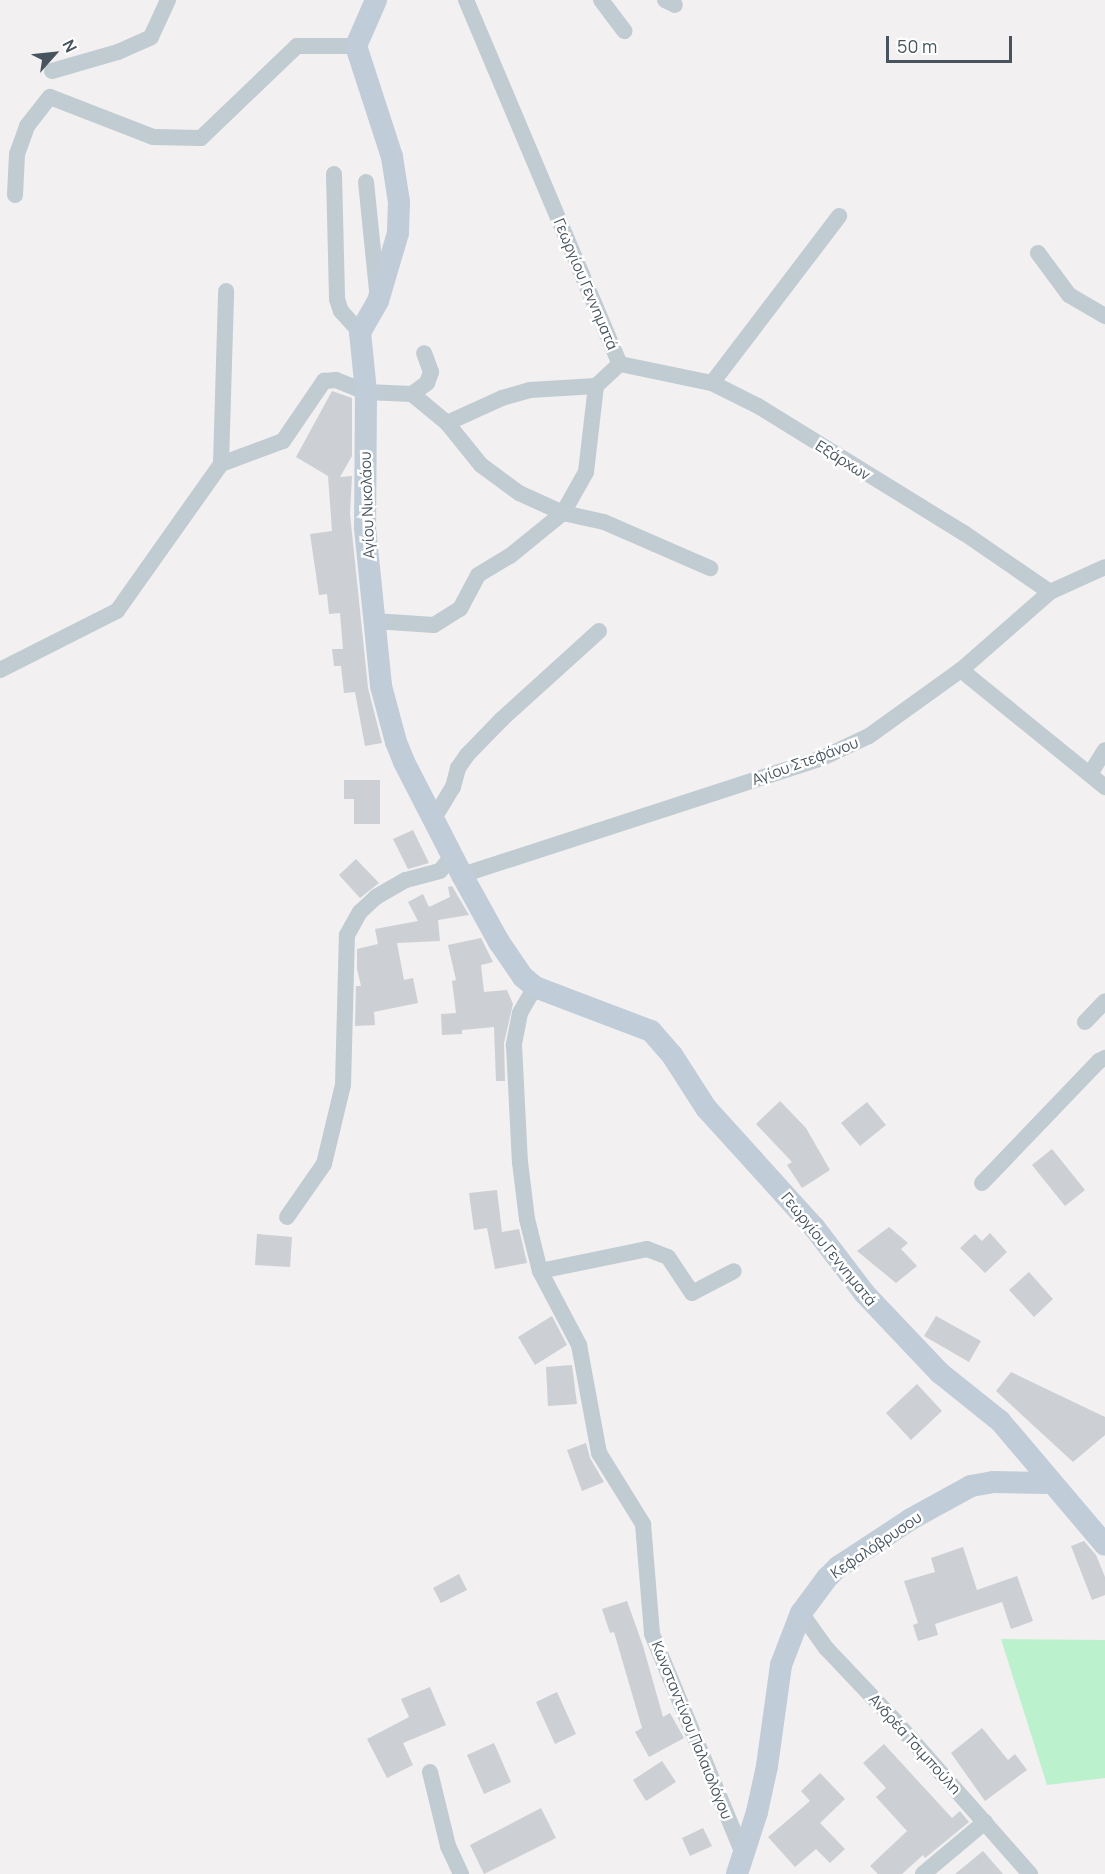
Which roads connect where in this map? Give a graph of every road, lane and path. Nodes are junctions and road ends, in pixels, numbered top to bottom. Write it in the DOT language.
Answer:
graph roads {
  1 [pos="168,0"];
  2 [pos="376,0"];
  3 [pos="466,0"];
  4 [pos="601,0"];
  5 [pos="624,31"];
  6 [pos="356,46"];
  7 [pos="52,71"];
  8 [pos="334,174"];
  9 [pos="366,182"];
  10 [pos="15,195"];
  11 [pos="839,216"];
  12 [pos="1038,254"];
  13 [pos="226,291"];
  14 [pos="378,301"];
  15 [pos="1105,316"];
  16 [pos="360,332"];
  17 [pos="424,353"];
  18 [pos="620,364"];
  19 [pos="712,383"];
  20 [pos="596,386"];
  21 [pos="366,392"];
  22 [pos="412,394"];
  23 [pos="447,423"];
  24 [pos="221,464"];
  25 [pos="563,513"];
  26 [pos="710,568"];
  27 [pos="1104,570"];
  28 [pos="1050,592"];
  29 [pos="374,621"];
  30 [pos="599,632"];
  31 [pos="0,670"];
  32 [pos="961,670"];
  33 [pos="1105,750"];
  34 [pos="1089,774"];
  35 [pos="1105,787"];
  36 [pos="433,820"];
  37 [pos="457,866"];
  38 [pos="535,987"];
  39 [pos="1105,1001"];
  40 [pos="1085,1022"];
  41 [pos="1105,1058"];
  42 [pos="982,1183"];
  43 [pos="287,1217"];
  44 [pos="540,1271"];
  45 [pos="734,1272"];
  46 [pos="1051,1483"];
  47 [pos="1105,1545"];
  48 [pos="801,1613"];
  49 [pos="430,1772"];
  50 [pos="985,1822"];
  51 [pos="740,1864"];
  52 [pos="461,1874"];
  53 [pos="923,1874"];
  54 [pos="1030,1874"];
  1 -- 7 [label="street"];
  2 -- 6 [label="street"];
  3 -- 18 [label="street, Γεωργίου Γεννηματά"];
  4 -- 5 [label="street"];
  6 -- 10 [label="street"];
  6 -- 14 [label="street"];
  8 -- 16 [label="street"];
  9 -- 14 [label="street"];
  11 -- 19 [label="street"];
  12 -- 15 [label="street"];
  13 -- 24 [label="street"];
  14 -- 16 [label="street"];
  16 -- 21 [label="street, Αγίου Νικολάου"];
  17 -- 22 [label="street"];
  18 -- 19 [label="street, Εξάρχων"];
  18 -- 20 [label="street, Γεωργίου Γεννηματά"];
  19 -- 28 [label="street, Εξάρχων"];
  20 -- 23 [label="street"];
  20 -- 25 [label="street"];
  21 -- 22 [label="street"];
  21 -- 24 [label="street"];
  21 -- 29 [label="street, Αγίου Νικολάου"];
  22 -- 23 [label="street"];
  23 -- 25 [label="street"];
  24 -- 31 [label="street"];
  25 -- 26 [label="street"];
  25 -- 29 [label="street"];
  27 -- 28 [label="street, Αγίου Στεφάνου"];
  28 -- 32 [label="street, Αγίου Στεφάνου"];
  29 -- 36 [label="street, Αγίου Νικολάου"];
  30 -- 36 [label="street"];
  32 -- 34 [label="street"];
  32 -- 37 [label="street, Αγίου Στεφάνου"];
  33 -- 34 [label="street"];
  34 -- 35 [label="street"];
  36 -- 37 [label="street, Αγίου Νικολάου"];
  37 -- 38 [label="street, Αγίου Νικολάου"];
  37 -- 43 [label="street"];
  38 -- 44 [label="street, Κωνσταντίνου Παλαιολόγου"];
  38 -- 46 [label="street, Γεωργίου Γεννηματά"];
  39 -- 40 [label="street"];
  41 -- 42 [label="street"];
  44 -- 45 [label="street"];
  44 -- 51 [label="street, Κωνσταντίνου Παλαιολόγου"];
  46 -- 47 [label="street, Γεωργίου Γεννηματά"];
  46 -- 48 [label="street, Κεφαλόβρυσου"];
  48 -- 50 [label="street, Ανδρέα Τσιμπούλη"];
  48 -- 51 [label="street, Κεφαλόβρυσου"];
  49 -- 52 [label="street"];
  50 -- 53 [label="street"];
  50 -- 54 [label="street, Ανδρέα Τσιμπούλη"];
}
